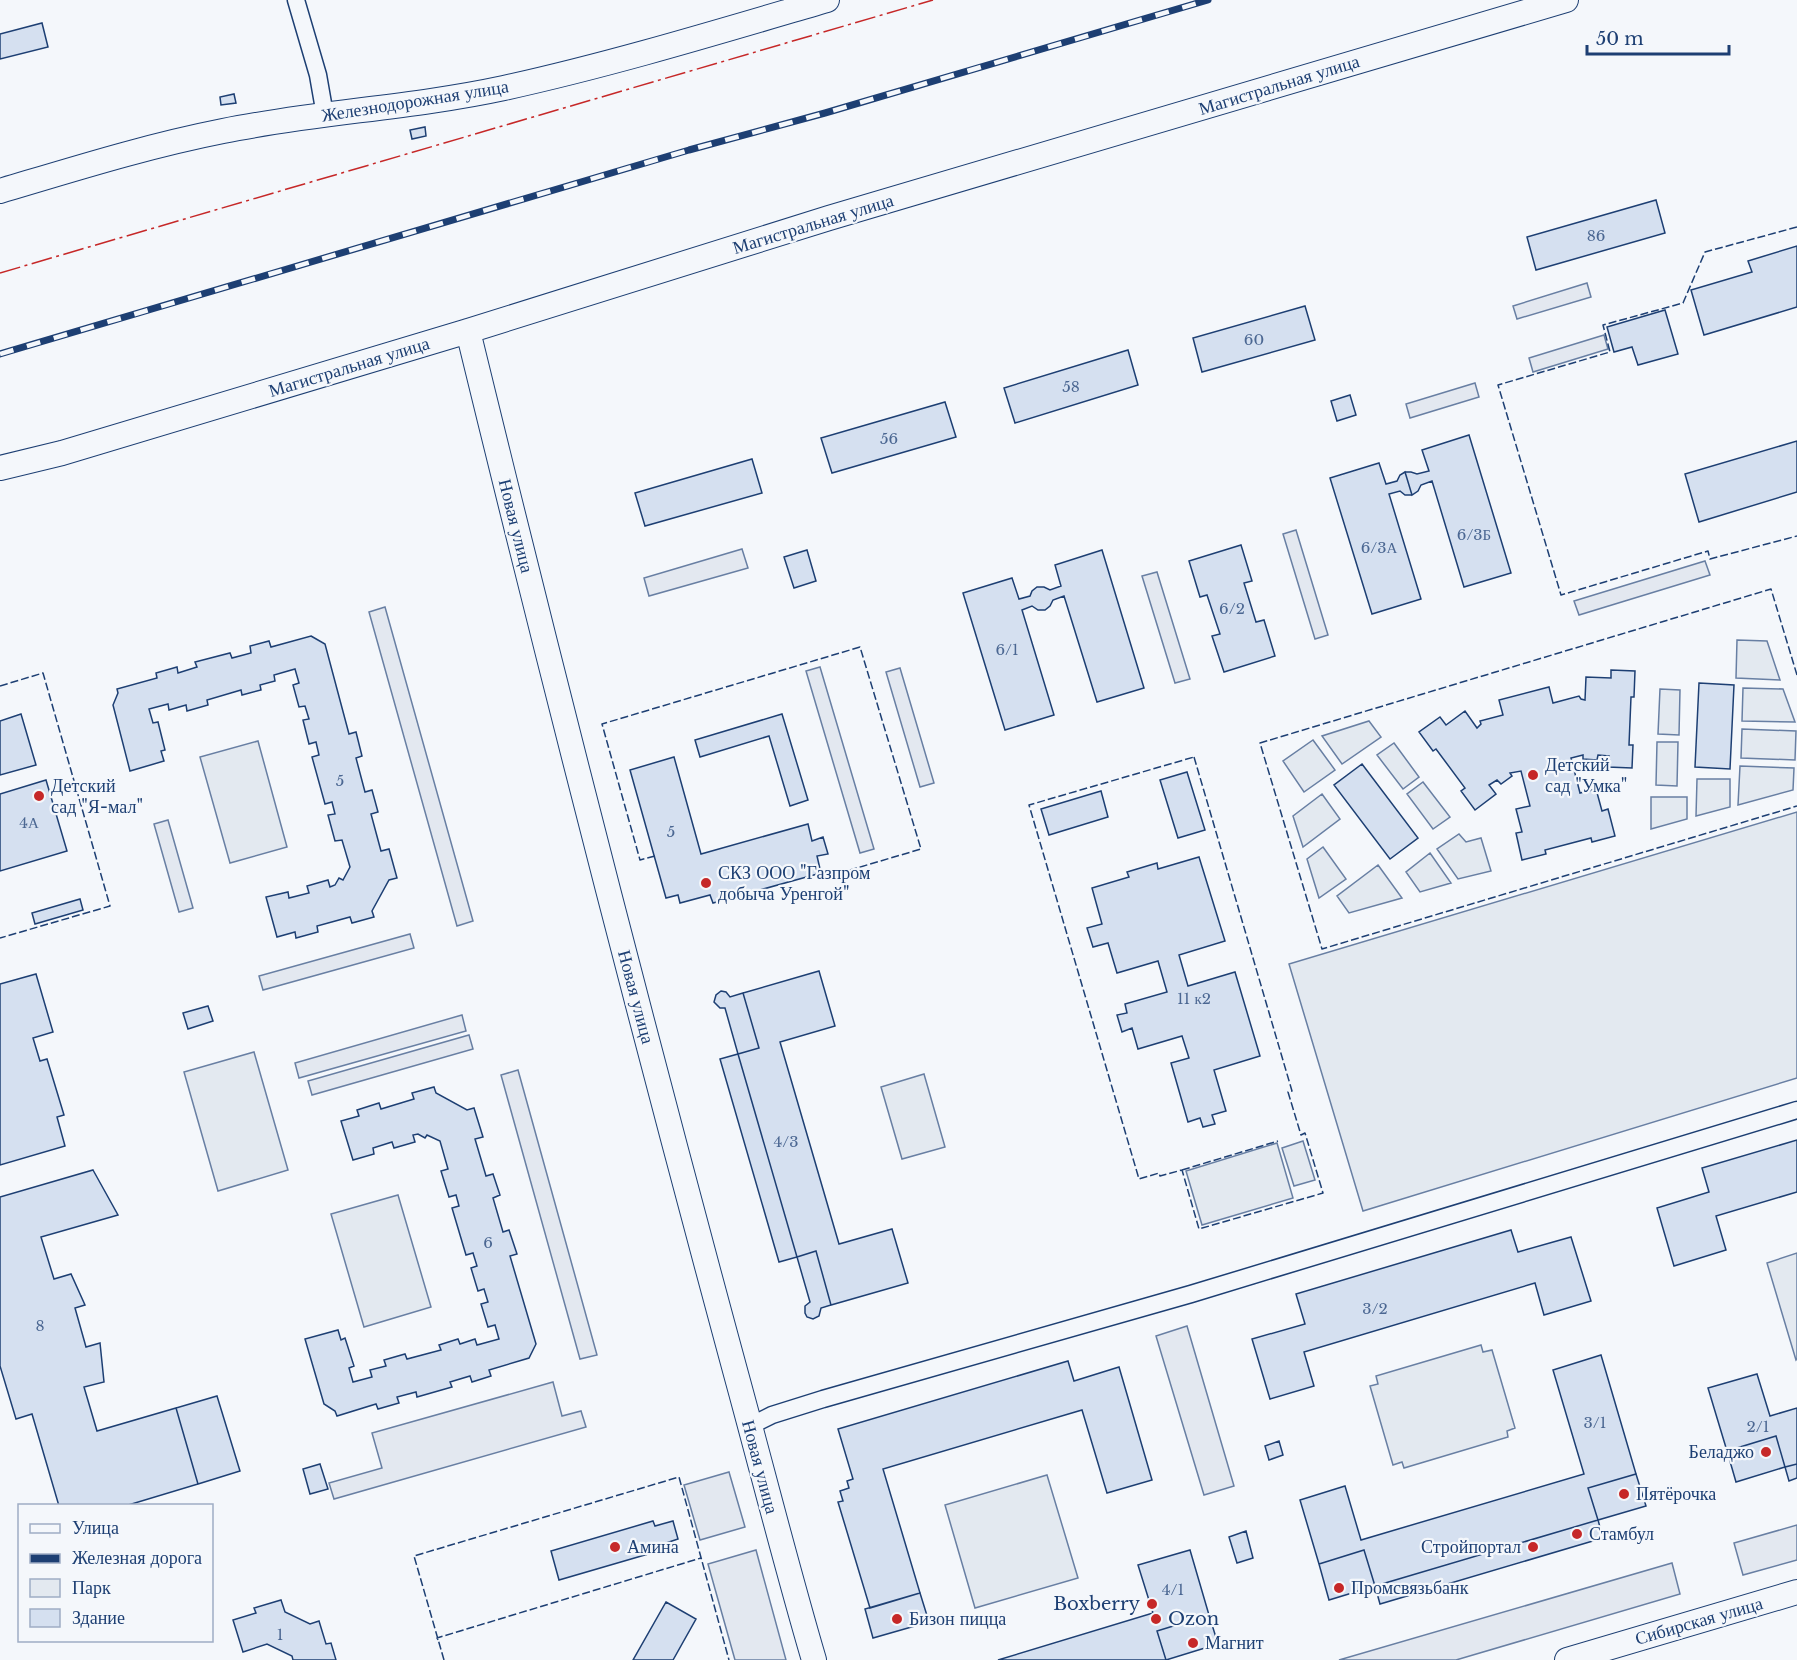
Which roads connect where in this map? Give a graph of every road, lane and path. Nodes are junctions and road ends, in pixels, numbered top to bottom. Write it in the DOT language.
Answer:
graph roads {
  1 [pos="296,0"];
  2 [pos="827,0"];
  3 [pos="1566,0"];
  4 [pos="325,116"];
  5 [pos="0,191"];
  6 [pos="468,331"];
  7 [pos="62,453"];
  8 [pos="0,468"];
  9 [pos="0,476"];
  10 [pos="1797,1110"];
  11 [pos="750,1426"];
  12 [pos="1797,1592"];
  13 [pos="814,1660"];
  14 [pos="1567,1660"];
  1 -- 4 [label="street"];
  2 -- 4 [label="main road, Железнодорожная улица"];
  3 -- 6 [label="main road, Магистральная улица"];
  4 -- 5 [label="main road, Железнодорожная улица"];
  6 -- 7 [label="main road, Магистральная улица"];
  6 -- 11 [label="main road, Новая улица"];
  7 -- 8 [label="main road, Магистральная улица"];
  7 -- 9 [label="main road, Магистральная улица"];
  10 -- 11 [label="street"];
  11 -- 13 [label="main road, Новая улица"];
  12 -- 14 [label="main road, Сибирская улица"];
}
